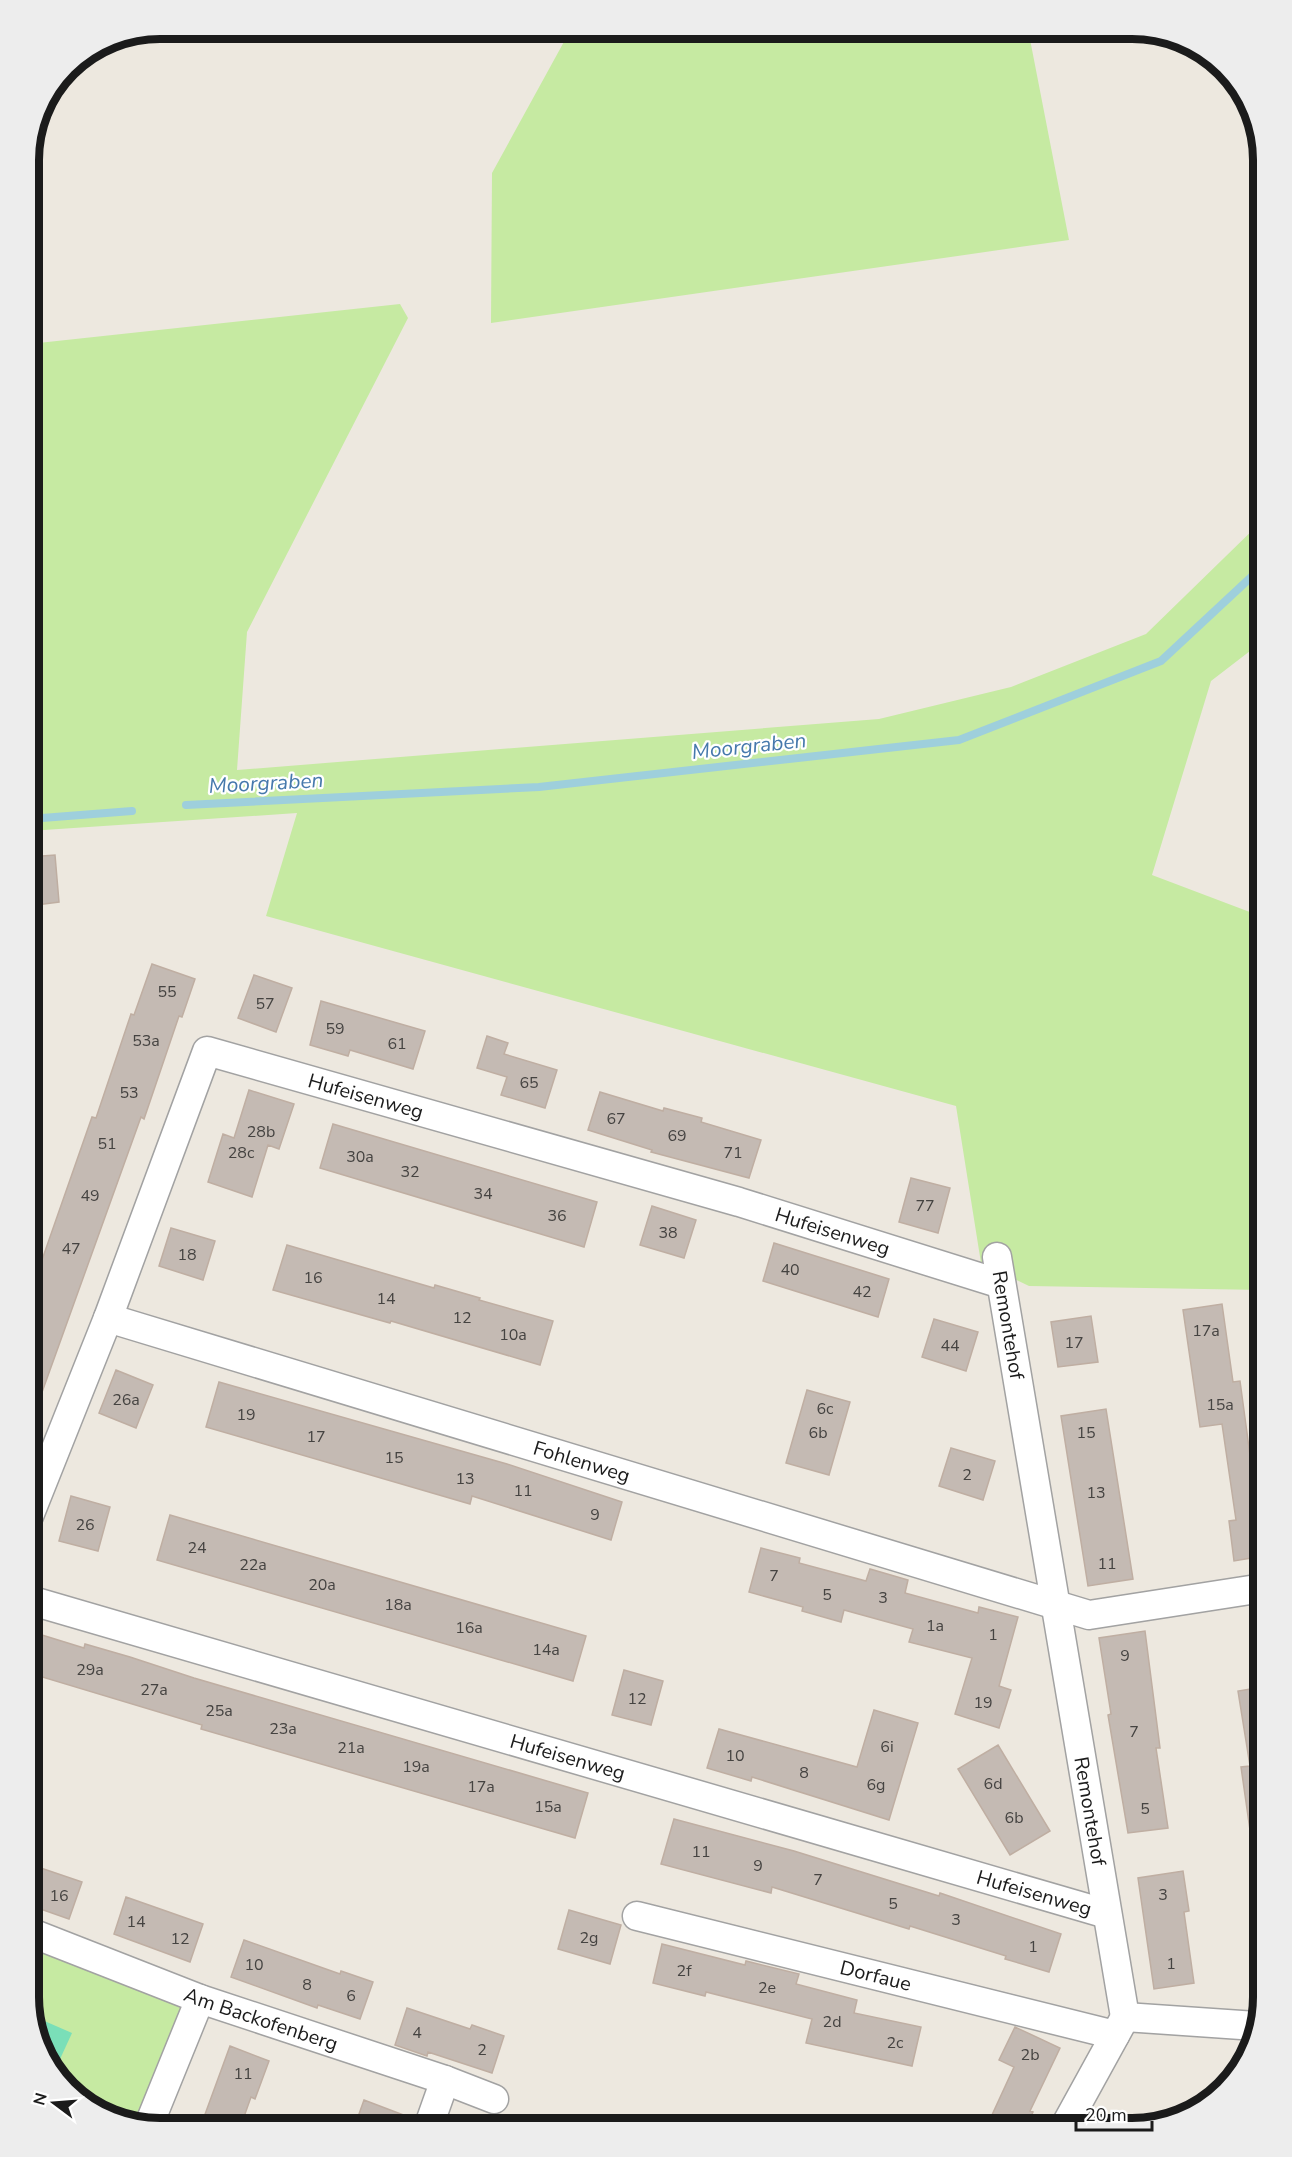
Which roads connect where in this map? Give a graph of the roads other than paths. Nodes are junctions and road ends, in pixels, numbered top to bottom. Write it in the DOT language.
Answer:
graph roads {
  1 [pos="999,1270"];
  2 [pos="108,1318"];
  3 [pos="39,1489"];
  4 [pos="1253,1590"];
  5 [pos="39,1603"];
  6 [pos="1056,1606"];
  7 [pos="1107,1914"];
  8 [pos="637,1916"];
  9 [pos="39,1936"];
  10 [pos="200,1999"];
  11 [pos="1120,2026"];
  12 [pos="1249,2026"];
  13 [pos="445,2080"];
  14 [pos="494,2099"];
  15 [pos="152,2118"];
  16 [pos="432,2118"];
  17 [pos="1069,2118"];
  1 -- 2 [label="street, Hufeisenweg"];
  1 -- 6 [label="street, Remontehof"];
  2 -- 3 [label="street, Hufeisenweg"];
  2 -- 6 [label="street, Fohlenweg"];
  4 -- 6 [label="street"];
  5 -- 7 [label="street, Hufeisenweg"];
  6 -- 7 [label="street, Remontehof"];
  7 -- 11 [label="street, Remontehof"];
  8 -- 11 [label="street, Dorfaue"];
  9 -- 10 [label="street, Am Backofenberg"];
  10 -- 13 [label="street, Am Backofenberg"];
  10 -- 15 [label="street"];
  11 -- 12 [label="street, Dorfaue"];
  11 -- 17 [label="street"];
  13 -- 14 [label="street, Am Backofenberg"];
  13 -- 16 [label="street"];
}
